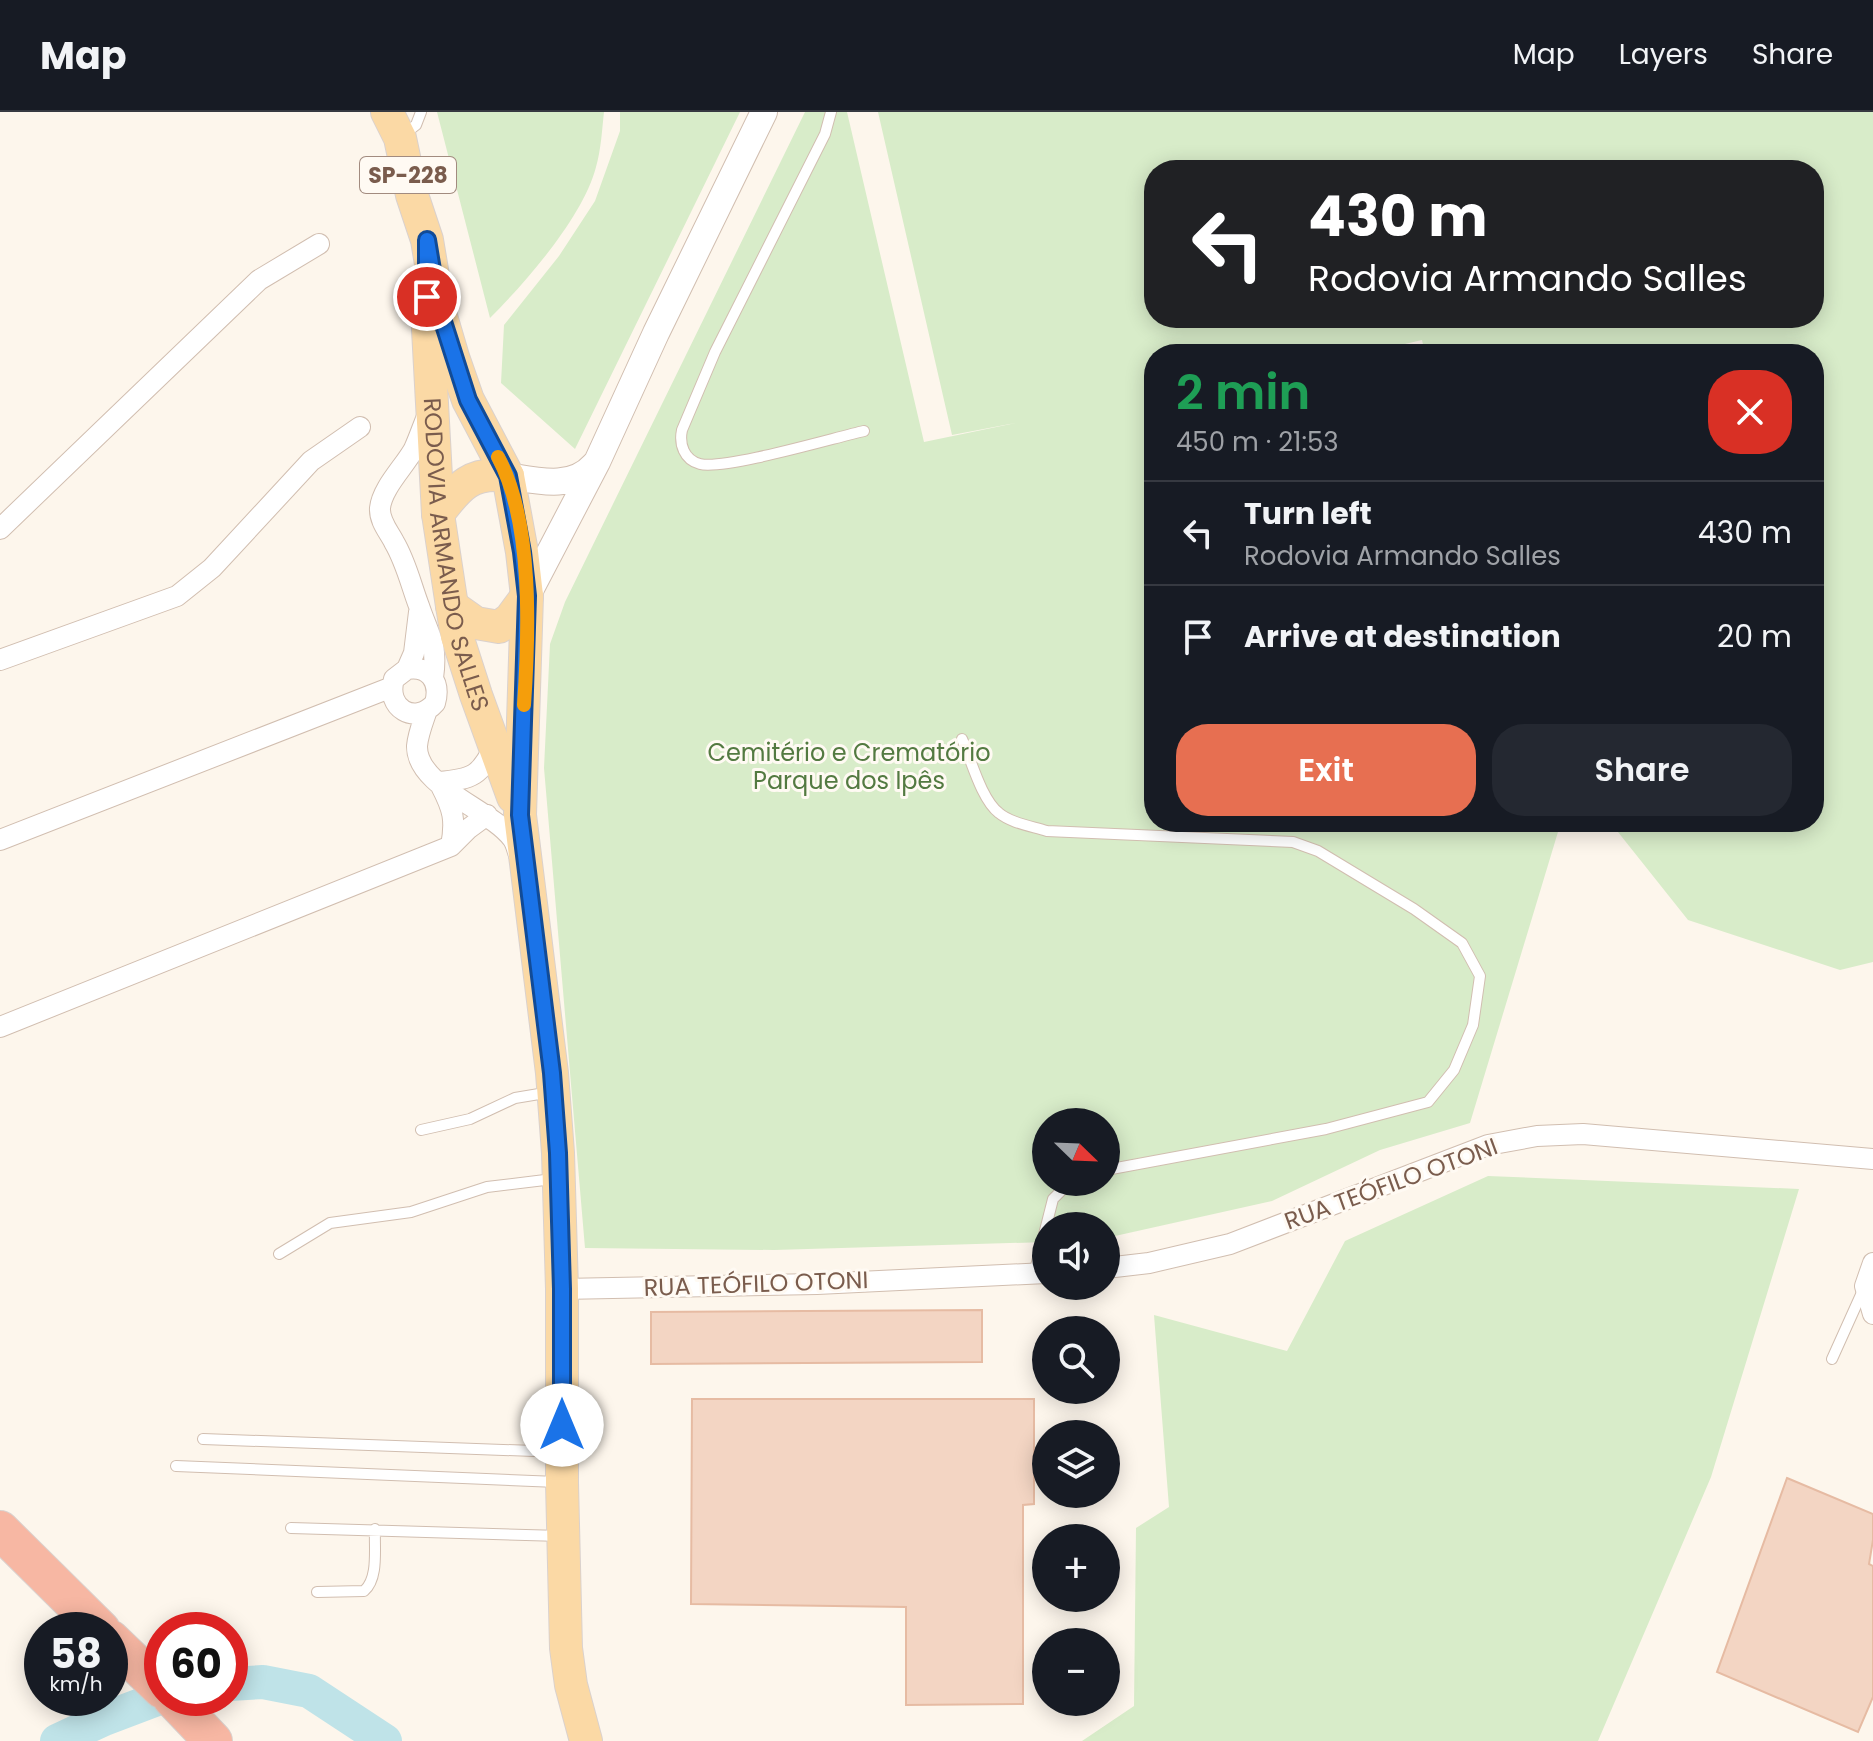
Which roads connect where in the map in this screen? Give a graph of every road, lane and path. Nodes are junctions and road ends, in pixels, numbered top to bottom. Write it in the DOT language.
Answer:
graph roads {
  1 [pos="421,112"];
  2 [pos="764,112"];
  3 [pos="831,112"];
  4 [pos="394,125"];
  5 [pos="427,240"];
  6 [pos="319,244"];
  7 [pos="432,403"];
  8 [pos="360,427"];
  9 [pos="864,431"];
  10 [pos="597,462"];
  11 [pos="398,475"];
  12 [pos="508,476"];
  13 [pos="437,482"];
  14 [pos="438,514"];
  15 [pos="0,529"];
  16 [pos="527,596"];
  17 [pos="452,606"];
  18 [pos="420,609"];
  19 [pos="0,660"];
  20 [pos="407,669"];
  21 [pos="433,678"];
  22 [pos="392,687"];
  23 [pos="417,712"];
  24 [pos="962,739"];
  25 [pos="495,745"];
  26 [pos="439,782"];
  27 [pos="487,815"];
  28 [pos="520,815"];
  29 [pos="0,840"];
  30 [pos="451,846"];
  31 [pos="528,878"];
  32 [pos="0,1027"];
  33 [pos="553,1091"];
  34 [pos="421,1130"];
  35 [pos="1873,1159"];
  36 [pos="1120,1167"];
  37 [pos="559,1178"];
  38 [pos="279,1254"];
  39 [pos="1873,1263"];
  40 [pos="1120,1266"];
  41 [pos="1032,1274"];
  42 [pos="1865,1286"];
  43 [pos="562,1289"];
  44 [pos="1873,1314"];
  45 [pos="1832,1359"];
  46 [pos="203,1439"];
  47 [pos="176,1466"];
  48 [pos="562,1468"];
  49 [pos="291,1528"];
  50 [pos="375,1529"];
  51 [pos="0,1530"];
  52 [pos="563,1536"];
  53 [pos="317,1592"];
  54 [pos="83,1612"];
  55 [pos="128,1656"];
  56 [pos="144,1672"];
  57 [pos="189,1716"];
  58 [pos="213,1741"];
  59 [pos="586,1741"];
  1 -- 4 [label="lane"];
  2 -- 10 [label="street"];
  3 -- 9 [label="lane"];
  4 -- 5 [label="main road, RODOVIA ARMANDO SALLES / SP-228"];
  5 -- 7 [label="main road, RODOVIA ARMANDO SALLES / SP-228"];
  5 -- 12 [label="main road, RODOVIA ARMANDO SALLES / SP-228"];
  6 -- 15 [label="street"];
  7 -- 11 [label="street"];
  7 -- 13 [label="main road, RODOVIA ARMANDO SALLES / SP-228"];
  8 -- 19 [label="street"];
  10 -- 12 [label="street"];
  10 -- 16 [label="street"];
  11 -- 13 [label="street"];
  11 -- 18 [label="street"];
  12 -- 14 [label="main road"];
  12 -- 16 [label="main road, RODOVIA ARMANDO SALLES / SP-228"];
  13 -- 14 [label="main road, RODOVIA ARMANDO SALLES / SP-228"];
  14 -- 17 [label="main road, RODOVIA ARMANDO SALLES / SP-228"];
  16 -- 17 [label="main road"];
  16 -- 28 [label="main road, RODOVIA ARMANDO SALLES / SP-228"];
  17 -- 25 [label="main road, RODOVIA ARMANDO SALLES / SP-228"];
  18 -- 20 [label="street"];
  18 -- 21 [label="street"];
  20 -- 21 [label="street"];
  20 -- 22 [label="street"];
  21 -- 23 [label="street"];
  22 -- 23 [label="street"];
  22 -- 29 [label="street"];
  23 -- 26 [label="street"];
  24 -- 36 [label="lane"];
  25 -- 26 [label="street"];
  25 -- 28 [label="main road, RODOVIA ARMANDO SALLES / SP-228"];
  26 -- 27 [label="street"];
  26 -- 30 [label="street"];
  27 -- 30 [label="street"];
  27 -- 31 [label="street"];
  28 -- 31 [label="main road, RODOVIA ARMANDO SALLES / SP-228"];
  30 -- 32 [label="street"];
  31 -- 33 [label="main road, RODOVIA ARMANDO SALLES / SP-228"];
  33 -- 34 [label="lane"];
  33 -- 37 [label="main road, RODOVIA ARMANDO SALLES / SP-228"];
  35 -- 40 [label="street, RUA TEÓFILO OTONI"];
  37 -- 38 [label="lane"];
  37 -- 43 [label="main road, RODOVIA ARMANDO SALLES / SP-228"];
  39 -- 42 [label="street"];
  41 -- 43 [label="street, RUA TEÓFILO OTONI"];
  42 -- 44 [label="street"];
  42 -- 45 [label="lane"];
  43 -- 48 [label="main road, RODOVIA ARMANDO SALLES / SP-228"];
  46 -- 48 [label="lane"];
  47 -- 48 [label="lane"];
  48 -- 52 [label="main road, RODOVIA ARMANDO SALLES / SP-228"];
  49 -- 50 [label="lane"];
  50 -- 52 [label="lane"];
  50 -- 53 [label="lane"];
  51 -- 54 [label="highway"];
  52 -- 59 [label="main road, RODOVIA ARMANDO SALLES / SP-228"];
  55 -- 56 [label="highway"];
  57 -- 58 [label="highway"];
}
